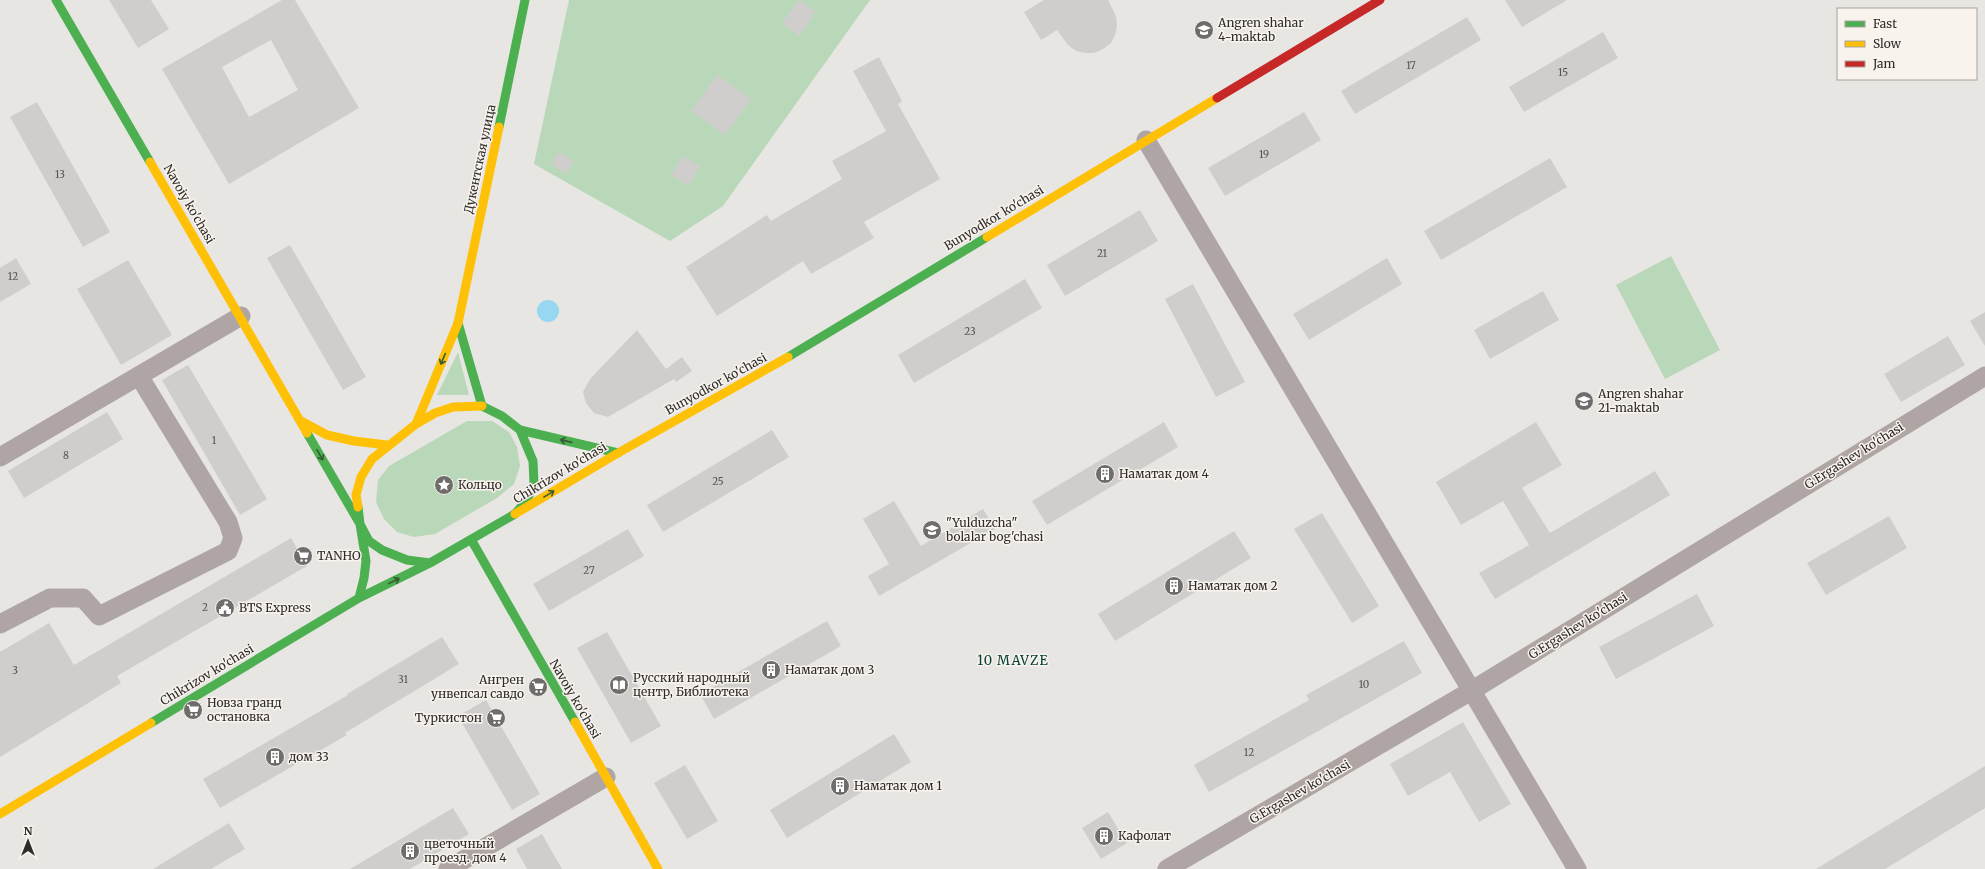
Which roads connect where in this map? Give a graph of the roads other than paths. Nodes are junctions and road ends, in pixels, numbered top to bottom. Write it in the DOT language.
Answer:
graph roads {
  1 [pos="56,0"];
  2 [pos="525,0"];
  3 [pos="1380,0"];
  4 [pos="1146,140"];
  5 [pos="241,316"];
  6 [pos="458,323"];
  7 [pos="139,376"];
  8 [pos="1985,376"];
  9 [pos="482,406"];
  10 [pos="301,421"];
  11 [pos="416,424"];
  12 [pos="520,430"];
  13 [pos="387,445"];
  14 [pos="618,453"];
  15 [pos="0,457"];
  16 [pos="515,514"];
  17 [pos="360,524"];
  18 [pos="472,541"];
  19 [pos="430,563"];
  20 [pos="359,598"];
  21 [pos="0,624"];
  22 [pos="1471,691"];
  23 [pos="606,777"];
  24 [pos="0,814"];
  25 [pos="448,869"];
  26 [pos="658,869"];
  27 [pos="1167,869"];
  28 [pos="1577,869"];
  1 -- 5 [label="main road, Navoiy ko'chasi"];
  2 -- 6 [label="main road, Дукентская улица"];
  3 -- 4 [label="main road, Bunyodkor ko'chasi"];
  4 -- 14 [label="main road, Bunyodkor ko'chasi"];
  4 -- 22 [label="street"];
  5 -- 7 [label="street"];
  5 -- 10 [label="main road, Navoiy ko'chasi"];
  6 -- 9 [label="main road"];
  6 -- 11 [label="main road, Дукентская улица, one-way"];
  7 -- 15 [label="street"];
  7 -- 21 [label="street"];
  8 -- 22 [label="street, G.Ergashev ko'chasi"];
  9 -- 11 [label="main road"];
  9 -- 12 [label="main road"];
  10 -- 13 [label="main road"];
  10 -- 17 [label="main road, Navoiy ko'chasi, one-way"];
  11 -- 13 [label="main road"];
  14 -- 12 [label="main road, one-way"];
  12 -- 16 [label="main road"];
  13 -- 17 [label="main road"];
  16 -- 14 [label="main road, Chikrizov ko'chasi, one-way"];
  16 -- 18 [label="main road, Chikrizov ko'chasi"];
  17 -- 19 [label="main road, Navoiy ko'chasi"];
  17 -- 20 [label="main road"];
  18 -- 19 [label="main road, Chikrizov ko'chasi"];
  18 -- 23 [label="main road, Navoiy ko'chasi"];
  20 -- 19 [label="main road, Chikrizov ko'chasi, one-way"];
  20 -- 24 [label="main road, Chikrizov ko'chasi"];
  22 -- 27 [label="street, G.Ergashev ko'chasi"];
  22 -- 28 [label="street"];
  23 -- 25 [label="street"];
  23 -- 26 [label="main road, Navoiy ko'chasi"];
}
